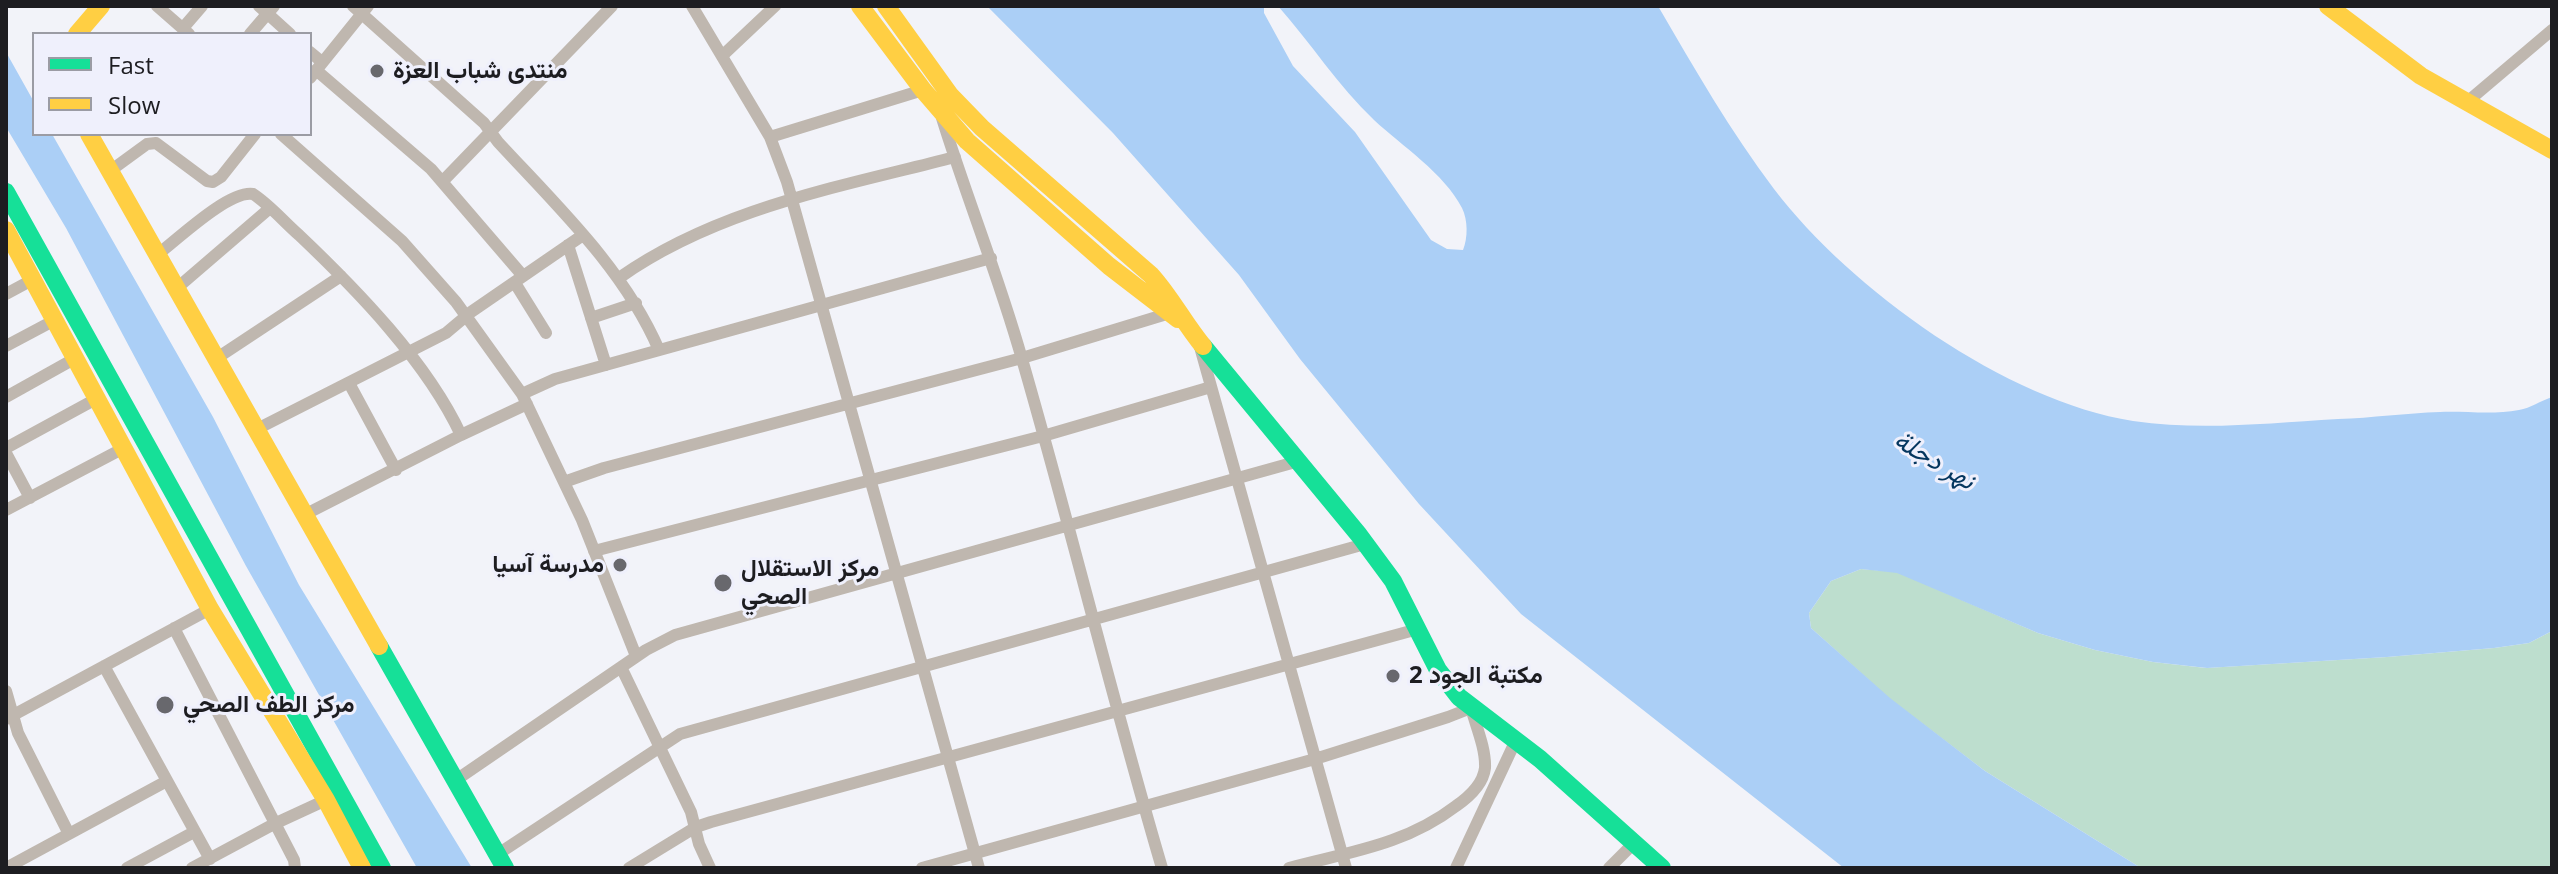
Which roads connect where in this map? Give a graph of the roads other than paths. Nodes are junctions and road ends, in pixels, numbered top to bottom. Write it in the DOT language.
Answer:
graph roads {
  1 [pos="101,6"];
  2 [pos="157,6"];
  3 [pos="202,6"];
  4 [pos="692,6"];
  5 [pos="775,6"];
  6 [pos="860,6"];
  7 [pos="886,6"];
  8 [pos="2328,6"];
  9 [pos="609,7"];
  10 [pos="267,9"];
  11 [pos="361,9"];
  12 [pos="2552,30"];
  13 [pos="186,31"];
  14 [pos="79,32"];
  15 [pos="251,32"];
  16 [pos="288,32"];
  17 [pos="722,56"];
  18 [pos="316,70"];
  19 [pos="923,90"];
  20 [pos="2467,102"];
  21 [pos="940,111"];
  22 [pos="490,131"];
  23 [pos="90,136"];
  24 [pos="253,136"];
  25 [pos="283,136"];
  26 [pos="770,137"];
  27 [pos="2552,150"];
  28 [pos="955,157"];
  29 [pos="110,171"];
  30 [pos="442,182"];
  31 [pos="6,192"];
  32 [pos="792,200"];
  33 [pos="270,208"];
  34 [pos="6,230"];
  35 [pos="583,235"];
  36 [pos="568,245"];
  37 [pos="158,254"];
  38 [pos="991,258"];
  39 [pos="341,276"];
  40 [pos="619,278"];
  41 [pos="519,279"];
  42 [pos="32,280"];
  43 [pos="177,288"];
  44 [pos="6,294"];
  45 [pos="636,303"];
  46 [pos="821,305"];
  47 [pos="466,316"];
  48 [pos="591,318"];
  49 [pos="1177,318"];
  50 [pos="53,321"];
  51 [pos="546,333"];
  52 [pos="1198,341"];
  53 [pos="6,346"];
  54 [pos="659,350"];
  55 [pos="408,353"];
  56 [pos="217,358"];
  57 [pos="1022,358"];
  58 [pos="74,359"];
  59 [pos="606,365"];
  60 [pos="349,383"];
  61 [pos="1211,387"];
  62 [pos="6,397"];
  63 [pos="96,399"];
  64 [pos="524,399"];
  65 [pos="849,404"];
  66 [pos="257,429"];
  67 [pos="461,435"];
  68 [pos="1043,436"];
  69 [pos="122,449"];
  70 [pos="6,450"];
  71 [pos="1299,461"];
  72 [pos="396,470"];
  73 [pos="1237,480"];
  74 [pos="564,482"];
  75 [pos="870,482"];
  76 [pos="30,498"];
  77 [pos="6,510"];
  78 [pos="306,514"];
  79 [pos="1067,527"];
  80 [pos="1365,544"];
  81 [pos="594,551"];
  82 [pos="1263,573"];
  83 [pos="896,574"];
  84 [pos="210,609"];
  85 [pos="1091,620"];
  86 [pos="174,628"];
  87 [pos="1418,629"];
  88 [pos="263,655"];
  89 [pos="636,656"];
  90 [pos="104,666"];
  91 [pos="1289,666"];
  92 [pos="621,667"];
  93 [pos="923,667"];
  94 [pos="246,668"];
  95 [pos="6,691"];
  96 [pos="1471,708"];
  97 [pos="1117,712"];
  98 [pos="10,717"];
  99 [pos="1516,740"];
  100 [pos="659,747"];
  101 [pos="949,757"];
  102 [pos="1315,759"];
  103 [pos="456,780"];
  104 [pos="165,782"];
  105 [pos="326,800"];
  106 [pos="1144,806"];
  107 [pos="274,824"];
  108 [pos="696,827"];
  109 [pos="194,832"];
  110 [pos="69,834"];
  111 [pos="1634,843"];
  112 [pos="975,853"];
  113 [pos="1342,854"];
  114 [pos="210,859"];
  115 [pos="502,861"];
  116 [pos="6,868"];
  117 [pos="127,868"];
  118 [pos="192,868"];
  119 [pos="295,868"];
  120 [pos="362,868"];
  121 [pos="382,868"];
  122 [pos="629,868"];
  123 [pos="710,868"];
  124 [pos="922,868"];
  125 [pos="979,868"];
  126 [pos="1162,868"];
  127 [pos="1289,868"];
  128 [pos="1346,868"];
  129 [pos="1456,868"];
  130 [pos="1609,868"];
  131 [pos="1662,868"];
  1 -- 14 [label="street"];
  2 -- 13 [label="street"];
  3 -- 13 [label="street"];
  4 -- 17 [label="street"];
  5 -- 17 [label="street"];
  6 -- 19 [label="street"];
  7 -- 49 [label="street"];
  8 -- 20 [label="street"];
  9 -- 22 [label="street"];
  10 -- 15 [label="street"];
  10 -- 16 [label="street"];
  11 -- 18 [label="street"];
  11 -- 22 [label="street"];
  12 -- 20 [label="street"];
  17 -- 26 [label="street"];
  18 -- 30 [label="street"];
  19 -- 21 [label="street"];
  19 -- 26 [label="street"];
  20 -- 27 [label="street"];
  21 -- 28 [label="street"];
  21 -- 49 [label="street"];
  22 -- 30 [label="street"];
  22 -- 35 [label="street"];
  23 -- 29 [label="street"];
  24 -- 29 [label="street"];
  25 -- 47 [label="street"];
  26 -- 32 [label="street"];
  28 -- 32 [label="street"];
  28 -- 38 [label="street"];
  29 -- 37 [label="street"];
  30 -- 41 [label="street"];
  31 -- 88 [label="street"];
  32 -- 40 [label="street"];
  32 -- 46 [label="street"];
  33 -- 37 [label="street"];
  33 -- 39 [label="street"];
  33 -- 43 [label="street"];
  34 -- 42 [label="street"];
  35 -- 36 [label="street"];
  35 -- 40 [label="street"];
  36 -- 41 [label="street"];
  36 -- 48 [label="street"];
  37 -- 43 [label="street"];
  38 -- 46 [label="street"];
  38 -- 57 [label="street"];
  39 -- 55 [label="street"];
  39 -- 56 [label="street"];
  40 -- 45 [label="street"];
  41 -- 47 [label="street"];
  41 -- 51 [label="street"];
  42 -- 44 [label="street"];
  42 -- 50 [label="street"];
  43 -- 56 [label="street"];
  45 -- 48 [label="street"];
  45 -- 54 [label="street"];
  46 -- 54 [label="street"];
  46 -- 65 [label="street"];
  47 -- 55 [label="street"];
  47 -- 64 [label="street"];
  48 -- 59 [label="street"];
  49 -- 52 [label="street"];
  49 -- 57 [label="street"];
  50 -- 53 [label="street"];
  50 -- 58 [label="street"];
  52 -- 61 [label="street"];
  52 -- 71 [label="street"];
  54 -- 59 [label="street"];
  55 -- 60 [label="street"];
  55 -- 67 [label="street"];
  56 -- 66 [label="street"];
  57 -- 65 [label="street"];
  57 -- 68 [label="street"];
  58 -- 62 [label="street"];
  58 -- 63 [label="street"];
  59 -- 64 [label="street"];
  60 -- 66 [label="street"];
  60 -- 72 [label="street"];
  61 -- 68 [label="street"];
  61 -- 73 [label="street"];
  63 -- 69 [label="street"];
  63 -- 70 [label="street"];
  64 -- 67 [label="street"];
  64 -- 74 [label="street"];
  65 -- 74 [label="street"];
  65 -- 75 [label="street"];
  66 -- 78 [label="street"];
  67 -- 72 [label="street"];
  68 -- 75 [label="street"];
  68 -- 79 [label="street"];
  69 -- 76 [label="street"];
  69 -- 84 [label="street"];
  70 -- 76 [label="street"];
  71 -- 73 [label="street"];
  71 -- 80 [label="street"];
  72 -- 78 [label="street"];
  73 -- 79 [label="street"];
  73 -- 82 [label="street"];
  74 -- 81 [label="street"];
  75 -- 81 [label="street"];
  75 -- 83 [label="street"];
  76 -- 77 [label="street"];
  78 -- 103 [label="street"];
  79 -- 83 [label="street"];
  79 -- 85 [label="street"];
  80 -- 82 [label="street"];
  80 -- 87 [label="street"];
  81 -- 89 [label="street"];
  82 -- 85 [label="street"];
  82 -- 91 [label="street"];
  83 -- 89 [label="street"];
  83 -- 93 [label="street"];
  84 -- 86 [label="street"];
  84 -- 94 [label="street"];
  85 -- 93 [label="street"];
  85 -- 97 [label="street"];
  86 -- 90 [label="street"];
  86 -- 107 [label="street"];
  87 -- 91 [label="street"];
  87 -- 96 [label="street"];
  88 -- 94 [label="street"];
  88 -- 121 [label="street"];
  89 -- 92 [label="street"];
  90 -- 98 [label="street"];
  90 -- 104 [label="street"];
  91 -- 97 [label="street"];
  91 -- 102 [label="street"];
  92 -- 100 [label="street"];
  92 -- 103 [label="street"];
  93 -- 100 [label="street"];
  93 -- 101 [label="street"];
  94 -- 105 [label="street"];
  95 -- 98 [label="street"];
  96 -- 99 [label="street"];
  96 -- 102 [label="street"];
  96 -- 113 [label="street"];
  97 -- 101 [label="street"];
  97 -- 106 [label="street"];
  98 -- 110 [label="street"];
  99 -- 111 [label="street"];
  99 -- 129 [label="street"];
  100 -- 108 [label="street"];
  100 -- 115 [label="street"];
  101 -- 108 [label="street"];
  101 -- 112 [label="street"];
  102 -- 106 [label="street"];
  102 -- 113 [label="street"];
  103 -- 115 [label="street"];
  104 -- 109 [label="street"];
  104 -- 110 [label="street"];
  105 -- 107 [label="street"];
  105 -- 120 [label="street"];
  106 -- 112 [label="street"];
  106 -- 126 [label="street"];
  107 -- 114 [label="street"];
  107 -- 119 [label="street"];
  108 -- 122 [label="street"];
  108 -- 123 [label="street"];
  109 -- 114 [label="street"];
  109 -- 117 [label="street"];
  110 -- 116 [label="street"];
  111 -- 130 [label="street"];
  111 -- 131 [label="street"];
  112 -- 124 [label="street"];
  112 -- 125 [label="street"];
  113 -- 127 [label="street"];
  113 -- 128 [label="street"];
  114 -- 118 [label="street"];
}
